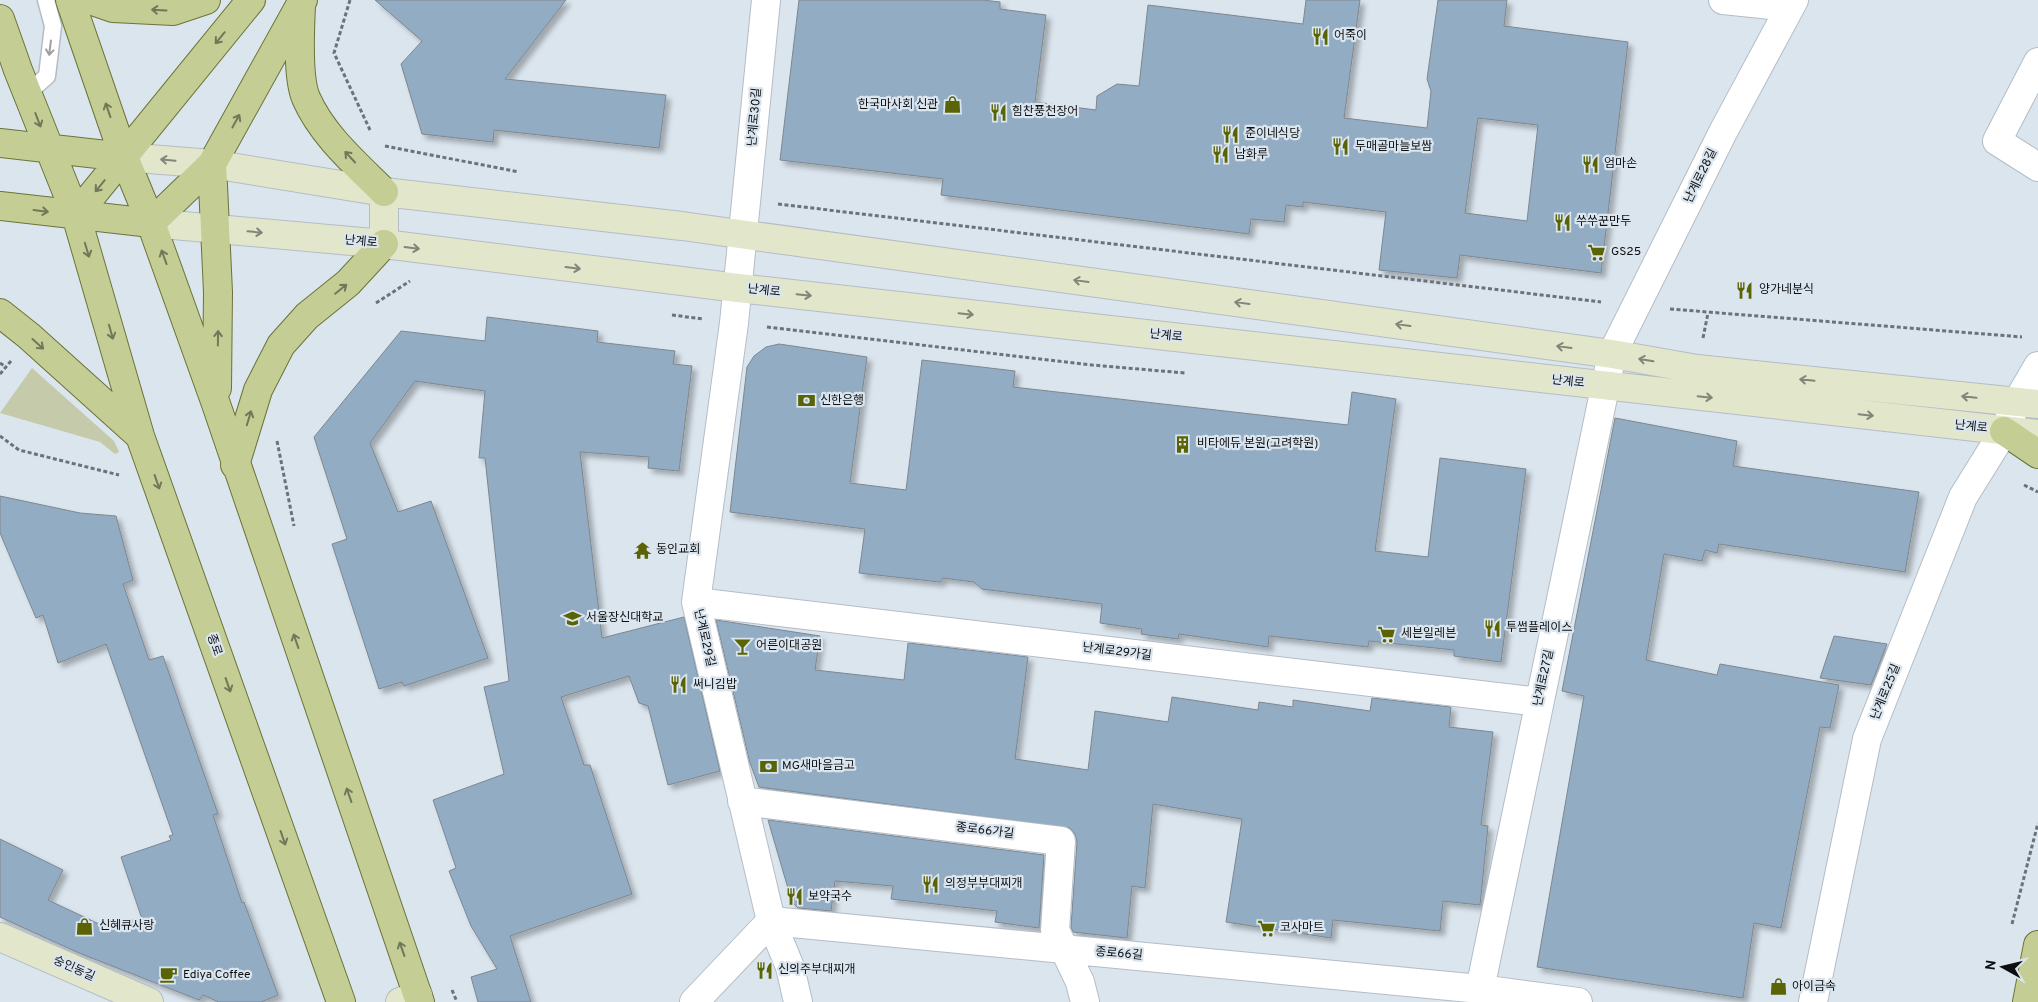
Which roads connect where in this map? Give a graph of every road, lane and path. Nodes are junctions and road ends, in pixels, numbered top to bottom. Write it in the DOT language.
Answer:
graph roads {
  1 [pos="46,0"];
  2 [pos="70,0"];
  3 [pos="90,0"];
  4 [pos="206,0"];
  5 [pos="251,0"];
  6 [pos="766,0"];
  7 [pos="1723,0"];
  8 [pos="302,1"];
  9 [pos="1790,2"];
  10 [pos="0,19"];
  11 [pos="2038,62"];
  12 [pos="28,93"];
  13 [pos="0,143"];
  14 [pos="49,147"];
  15 [pos="124,156"];
  16 [pos="212,164"];
  17 [pos="2038,167"];
  18 [pos="384,192"];
  19 [pos="747,200"];
  20 [pos="3,206"];
  21 [pos="76,215"];
  22 [pos="151,223"];
  23 [pos="216,228"];
  24 [pos="743,234"];
  25 [pos="384,244"];
  26 [pos="738,288"];
  27 [pos="1636,306"];
  28 [pos="0,313"];
  29 [pos="2028,337"];
  30 [pos="1612,354"];
  31 [pos="0,362"];
  32 [pos="2038,366"];
  33 [pos="6,367"];
  34 [pos="1604,386"];
  35 [pos="2028,403"];
  36 [pos="216,404"];
  37 [pos="276,431"];
  38 [pos="2004,431"];
  39 [pos="2038,434"];
  40 [pos="0,436"];
  41 [pos="140,436"];
  42 [pos="2038,454"];
  43 [pos="235,464"];
  44 [pos="124,482"];
  45 [pos="294,529"];
  46 [pos="696,602"];
  47 [pos="1538,702"];
  48 [pos="742,801"];
  49 [pos="2038,823"];
  50 [pos="771,921"];
  51 [pos="2012,926"];
  52 [pos="0,937"];
  53 [pos="2038,945"];
  54 [pos="1064,949"];
  55 [pos="451,986"];
  56 [pos="1480,995"];
  57 [pos="413,1000"];
  58 [pos="149,1002"];
  59 [pos="341,1002"];
  60 [pos="457,1002"];
  61 [pos="694,1002"];
  62 [pos="798,1002"];
  63 [pos="1085,1002"];
  64 [pos="1578,1002"];
  65 [pos="1813,1002"];
  66 [pos="2027,1002"];
  1 -- 12 [label="lane, one-way"];
  15 -- 2 [label="main road, one-way"];
  4 -- 3 [label="main road, one-way"];
  5 -- 15 [label="main road, one-way"];
  6 -- 19 [label="street, 난계로30길"];
  7 -- 9 [label="street"];
  16 -- 8 [label="main road, one-way"];
  18 -- 8 [label="main road, one-way"];
  9 -- 27 [label="street, 난계로28길"];
  10 -- 12 [label="main road, 종로"];
  11 -- 17 [label="street"];
  12 -- 14 [label="main road, 종로, one-way"];
  13 -- 14 [label="main road"];
  14 -- 15 [label="main road"];
  14 -- 21 [label="main road, 종로"];
  16 -- 15 [label="main road, one-way"];
  15 -- 21 [label="main road, one-way"];
  15 -- 22 [label="main road"];
  16 -- 18 [label="main road"];
  16 -- 22 [label="main road"];
  16 -- 23 [label="main road"];
  18 -- 24 [label="main road"];
  18 -- 25 [label="main road"];
  19 -- 24 [label="street, 난계로30길"];
  19 -- 27 [label="path"];
  20 -- 21 [label="main road, one-way"];
  21 -- 22 [label="main road"];
  21 -- 41 [label="main road, 종로, one-way"];
  22 -- 23 [label="main road, 난계로"];
  36 -- 22 [label="main road, one-way"];
  23 -- 25 [label="main road, 난계로, one-way"];
  36 -- 23 [label="main road, one-way"];
  24 -- 26 [label="street, 난계로29길"];
  30 -- 24 [label="main road, one-way"];
  25 -- 26 [label="main road, 난계로, one-way"];
  43 -- 25 [label="main road, one-way"];
  26 -- 34 [label="main road, 난계로, one-way"];
  26 -- 46 [label="street, 난계로29길"];
  27 -- 29 [label="path"];
  27 -- 30 [label="street, 난계로28길"];
  28 -- 41 [label="main road, one-way"];
  30 -- 34 [label="street, 난계로27길"];
  35 -- 30 [label="main road, one-way"];
  31 -- 33 [label="path"];
  32 -- 35 [label="street, 난계로25길"];
  34 -- 38 [label="main road, 난계로, one-way"];
  34 -- 47 [label="street, 난계로27길"];
  35 -- 38 [label="street, 난계로25길"];
  36 -- 43 [label="main road"];
  37 -- 45 [label="path"];
  38 -- 39 [label="main road, 난계로"];
  38 -- 42 [label="main road"];
  38 -- 65 [label="street, 난계로25길"];
  40 -- 44 [label="path"];
  41 -- 59 [label="main road, 종로, one-way"];
  57 -- 43 [label="main road, one-way"];
  46 -- 47 [label="street, 난계로29가길"];
  46 -- 48 [label="street, 난계로29길"];
  47 -- 56 [label="street, 난계로27길"];
  48 -- 50 [label="street, 난계로29길"];
  48 -- 54 [label="street, 종로66가길"];
  49 -- 51 [label="path"];
  50 -- 54 [label="street, 종로66길"];
  50 -- 61 [label="street"];
  50 -- 62 [label="street, 난계로29길"];
  52 -- 58 [label="main road, 숭인동길"];
  53 -- 66 [label="main road"];
  54 -- 56 [label="street, 종로66길"];
  54 -- 63 [label="street, 종로66가길"];
  55 -- 60 [label="path"];
  56 -- 64 [label="street, 종로66길"];
}
